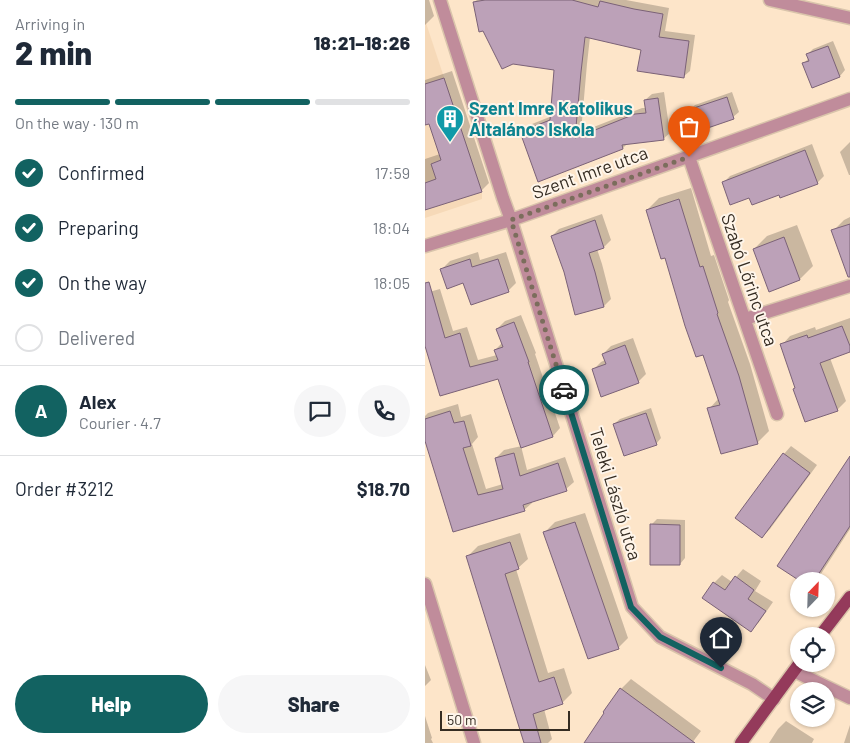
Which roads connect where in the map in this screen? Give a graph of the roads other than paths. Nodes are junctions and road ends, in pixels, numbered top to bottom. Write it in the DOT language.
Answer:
graph roads {
  1 [pos="440,0"];
  2 [pos="770,0"];
  3 [pos="850,18"];
  4 [pos="850,99"];
  5 [pos="689,157"];
  6 [pos="511,220"];
  7 [pos="425,246"];
  8 [pos="850,286"];
  9 [pos="745,319"];
  10 [pos="777,414"];
  11 [pos="425,584"];
  12 [pos="850,597"];
  13 [pos="827,627"];
  14 [pos="792,672"];
  15 [pos="805,672"];
  16 [pos="774,698"];
  17 [pos="850,698"];
  18 [pos="474,743"];
  19 [pos="741,743"];
  1 -- 6 [label="street, Teleki László utca"];
  2 -- 3 [label="street"];
  4 -- 5 [label="street, Szent Imre utca"];
  5 -- 6 [label="street, Szent Imre utca"];
  5 -- 9 [label="street, Szabó Lőrinc utca"];
  6 -- 7 [label="street, Szent Imre utca"];
  6 -- 16 [label="street, Teleki László utca"];
  8 -- 9 [label="street"];
  9 -- 10 [label="street, Szabó Lőrinc utca"];
  11 -- 18 [label="street"];
  12 -- 13 [label="main road"];
  14 -- 16 [label="main road"];
  15 -- 17 [label="street"];
  16 -- 19 [label="main road"];
}
